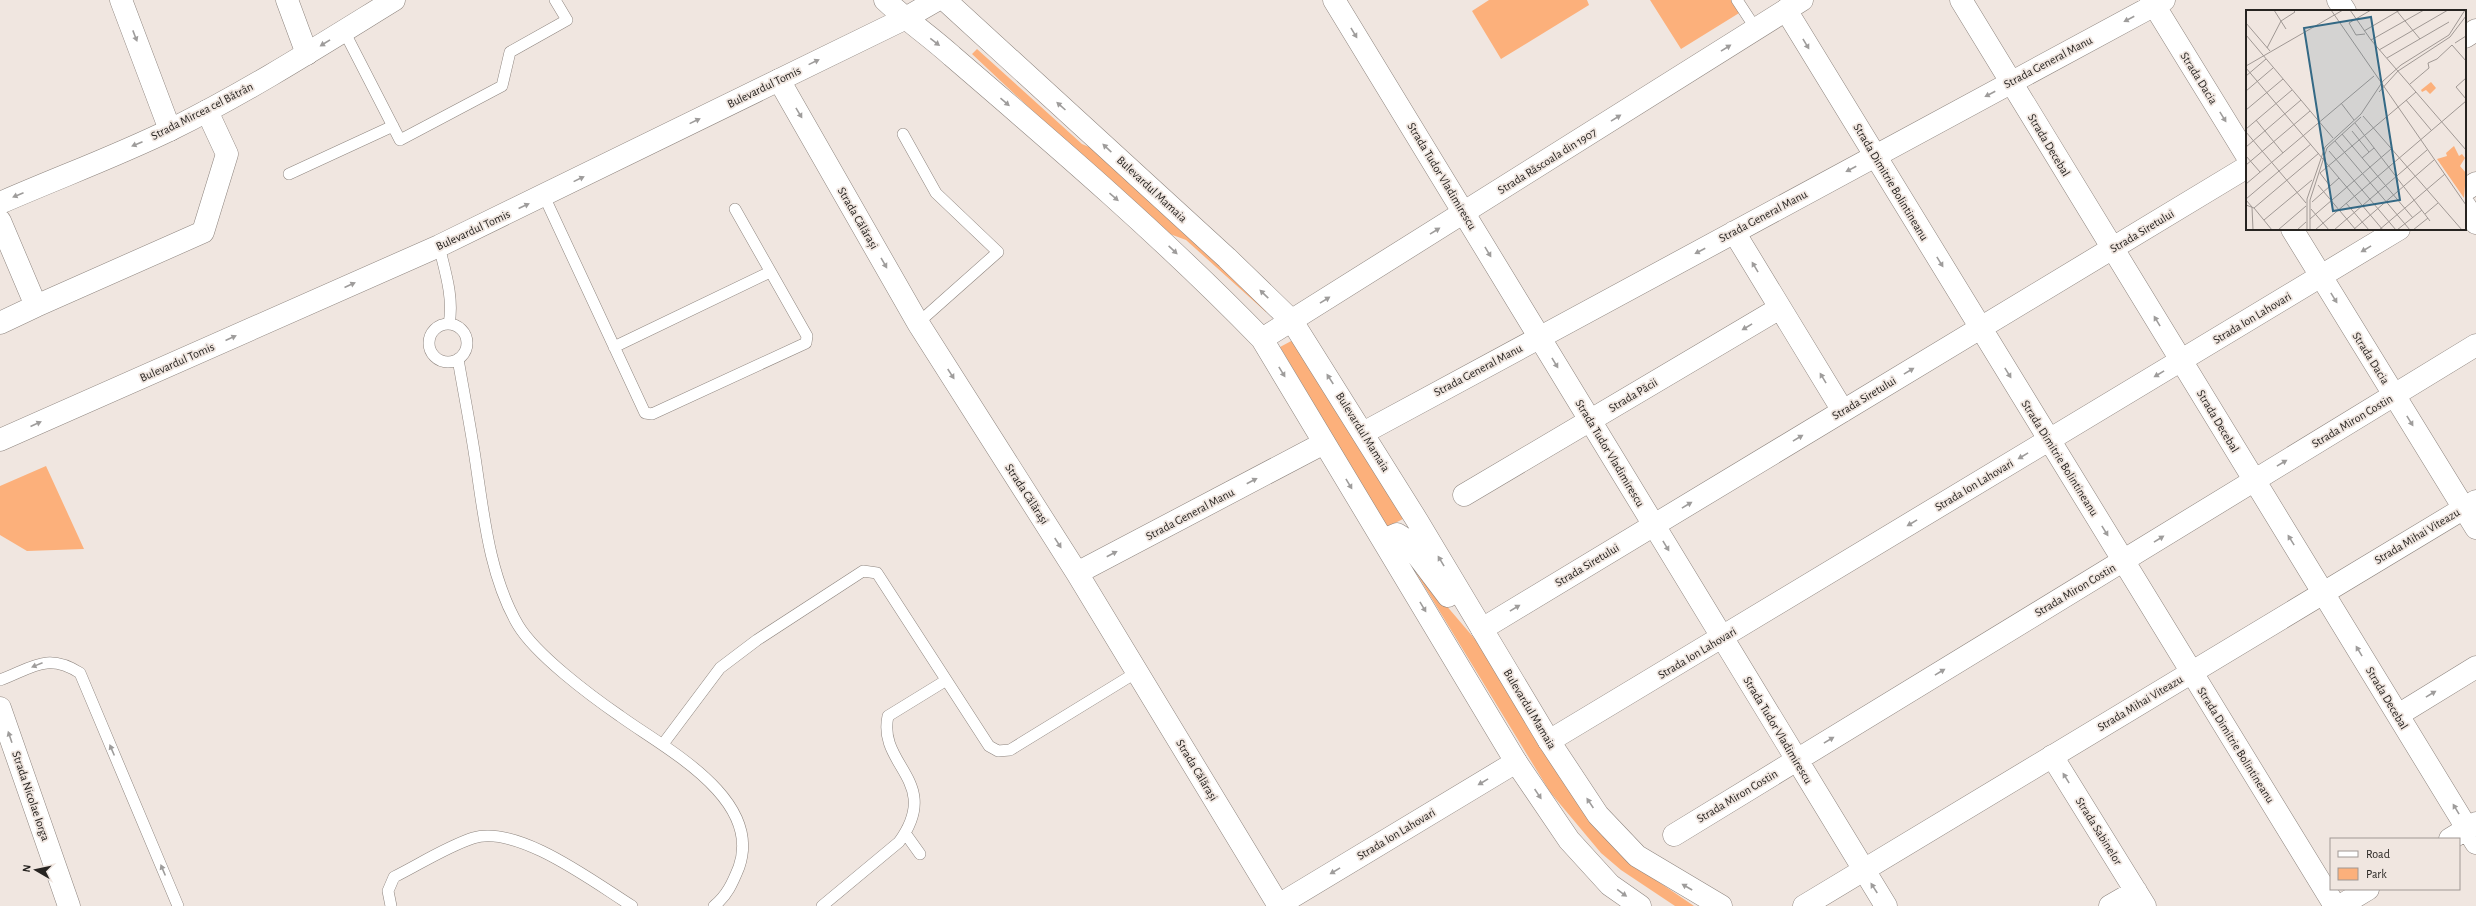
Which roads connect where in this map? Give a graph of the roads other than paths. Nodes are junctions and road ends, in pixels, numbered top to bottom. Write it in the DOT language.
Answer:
graph roads {
  1 [pos="121,0"];
  2 [pos="287,0"];
  3 [pos="394,0"];
  4 [pos="555,0"];
  5 [pos="885,0"];
  6 [pos="937,0"];
  7 [pos="945,0"];
  8 [pos="1334,0"];
  9 [pos="1737,0"];
  10 [pos="1961,0"];
  11 [pos="2338,0"];
  12 [pos="2156,2"];
  13 [pos="1794,5"];
  14 [pos="2343,10"];
  15 [pos="904,19"];
  16 [pos="1756,29"];
  17 [pos="2476,30"];
  18 [pos="344,31"];
  19 [pos="2466,36"];
  20 [pos="307,54"];
  21 [pos="779,80"];
  22 [pos="2011,82"];
  23 [pos="207,111"];
  24 [pos="393,126"];
  25 [pos="170,130"];
  26 [pos="903,134"];
  27 [pos="2246,154"];
  28 [pos="1875,156"];
  29 [pos="2246,169"];
  30 [pos="289,174"];
  31 [pos="2476,183"];
  32 [pos="2466,189"];
  33 [pos="544,196"];
  34 [pos="0,203"];
  35 [pos="2466,208"];
  36 [pos="735,209"];
  37 [pos="1464,212"];
  38 [pos="0,221"];
  39 [pos="2476,223"];
  40 [pos="2293,230"];
  41 [pos="2397,230"];
  42 [pos="1734,232"];
  43 [pos="439,246"];
  44 [pos="2113,248"];
  45 [pos="770,272"];
  46 [pos="2321,276"];
  47 [pos="36,306"];
  48 [pos="1780,308"];
  49 [pos="1292,321"];
  50 [pos="0,323"];
  51 [pos="918,323"];
  52 [pos="449,324"];
  53 [pos="1980,328"];
  54 [pos="1540,337"];
  55 [pos="1262,339"];
  56 [pos="2476,345"];
  57 [pos="614,347"];
  58 [pos="458,359"];
  59 [pos="2181,361"];
  60 [pos="2394,395"];
  61 [pos="1843,411"];
  62 [pos="1590,420"];
  63 [pos="1363,433"];
  64 [pos="0,440"];
  65 [pos="2049,440"];
  66 [pos="1324,444"];
  67 [pos="2254,480"];
  68 [pos="1464,495"];
  69 [pos="2470,505"];
  70 [pos="1654,525"];
  71 [pos="2476,528"];
  72 [pos="1383,540"];
  73 [pos="2123,560"];
  74 [pos="1077,572"];
  75 [pos="2323,593"];
  76 [pos="1486,635"];
  77 [pos="1722,638"];
  78 [pos="2476,667"];
  79 [pos="1137,672"];
  80 [pos="2192,672"];
  81 [pos="0,680"];
  82 [pos="945,681"];
  83 [pos="0,708"];
  84 [pos="2398,715"];
  85 [pos="1548,742"];
  86 [pos="663,744"];
  87 [pos="2052,756"];
  88 [pos="1796,760"];
  89 [pos="1516,762"];
  90 [pos="905,833"];
  91 [pos="2467,833"];
  92 [pos="1674,835"];
  93 [pos="920,854"];
  94 [pos="1863,870"];
  95 [pos="2366,890"];
  96 [pos="2141,899"];
  97 [pos="1814,903"];
  98 [pos="69,906"];
  99 [pos="178,906"];
  100 [pos="390,906"];
  101 [pos="632,906"];
  102 [pos="714,906"];
  103 [pos="822,906"];
  104 [pos="1278,906"];
  105 [pos="1640,906"];
  106 [pos="1721,906"];
  107 [pos="1886,906"];
  108 [pos="2110,906"];
  109 [pos="2335,906"];
  110 [pos="2340,906"];
  1 -- 25 [label="street, one-way"];
  2 -- 20 [label="street"];
  3 -- 18 [label="street, Strada Mircea cel Bătrân"];
  4 -- 24 [label="lane"];
  5 -- 15 [label="street"];
  6 -- 15 [label="street, Bulevardul Tomis"];
  49 -- 7 [label="street, Bulevardul Mamaia, one-way"];
  8 -- 37 [label="street, Strada Tudor Vladimirescu, one-way"];
  9 -- 16 [label="lane"];
  10 -- 22 [label="street, Strada Decebal"];
  11 -- 14 [label="street"];
  12 -- 22 [label="street, Strada General Manu, one-way"];
  12 -- 27 [label="street, Strada Dacia, one-way"];
  13 -- 16 [label="street, Strada Răscoala din 1907"];
  13 -- 28 [label="street, Strada Dimitrie Bolintineanu, one-way"];
  21 -- 15 [label="street, Bulevardul Tomis, one-way"];
  15 -- 55 [label="street, one-way"];
  37 -- 16 [label="street, Strada Răscoala din 1907, one-way"];
  17 -- 19 [label="street"];
  18 -- 20 [label="street, Strada Mircea cel Bătrân, one-way"];
  18 -- 24 [label="lane"];
  20 -- 23 [label="street, Strada Mircea cel Bătrân"];
  33 -- 21 [label="street, Bulevardul Tomis, one-way"];
  21 -- 51 [label="street, Strada Călărași, one-way"];
  22 -- 28 [label="street, Strada General Manu, one-way"];
  22 -- 44 [label="street, Strada Decebal"];
  23 -- 25 [label="street, Strada Mircea cel Bătrân"];
  23 -- 47 [label="street"];
  24 -- 30 [label="lane"];
  25 -- 34 [label="street, Strada Mircea cel Bătrân, one-way"];
  26 -- 51 [label="lane"];
  28 -- 42 [label="street, Strada General Manu, one-way"];
  28 -- 53 [label="street, Strada Dimitrie Bolintineanu, one-way"];
  29 -- 44 [label="street, Strada Siretului"];
  31 -- 32 [label="street"];
  43 -- 33 [label="street, Bulevardul Tomis, one-way"];
  33 -- 57 [label="lane"];
  35 -- 39 [label="street"];
  36 -- 45 [label="lane"];
  49 -- 37 [label="street, Strada Răscoala din 1907, one-way"];
  37 -- 54 [label="street, Strada Tudor Vladimirescu, one-way"];
  38 -- 47 [label="street"];
  40 -- 46 [label="street, Strada Dacia"];
  41 -- 46 [label="street, Strada Ion Lahovari, one-way"];
  48 -- 42 [label="street, one-way"];
  42 -- 54 [label="street, Strada General Manu, one-way"];
  43 -- 52 [label="lane"];
  64 -- 43 [label="street, Bulevardul Tomis, one-way"];
  44 -- 53 [label="street, Strada Siretului"];
  59 -- 44 [label="street, Strada Decebal, one-way"];
  45 -- 57 [label="lane"];
  45 -- 57 [label="lane"];
  46 -- 59 [label="street, Strada Ion Lahovari"];
  46 -- 60 [label="street, Strada Dacia, one-way"];
  47 -- 50 [label="street"];
  61 -- 48 [label="street, one-way"];
  48 -- 62 [label="street, Strada Păcii, one-way"];
  49 -- 55 [label="street, Strada Răscoala din 1907"];
  63 -- 49 [label="street, Bulevardul Mamaia, one-way"];
  51 -- 74 [label="street, Strada Călărași, one-way"];
  52 -- 58 [label="lane"];
  52 -- 58 [label="lane"];
  61 -- 53 [label="street, Strada Siretului, one-way"];
  53 -- 65 [label="street, Strada Dimitrie Bolintineanu, one-way"];
  54 -- 62 [label="street, Strada Tudor Vladimirescu, one-way"];
  54 -- 63 [label="street, Strada General Manu"];
  55 -- 66 [label="street, one-way"];
  56 -- 60 [label="street, Strada Miron Costin"];
  58 -- 86 [label="lane"];
  59 -- 65 [label="street, Strada Ion Lahovari, one-way"];
  59 -- 67 [label="street, Strada Decebal"];
  67 -- 60 [label="street, Strada Miron Costin, one-way"];
  60 -- 69 [label="street, Strada Dacia, one-way"];
  70 -- 61 [label="street, Strada Siretului, one-way"];
  62 -- 68 [label="street, Strada Păcii"];
  62 -- 70 [label="street, Strada Tudor Vladimirescu"];
  76 -- 63 [label="street, Bulevardul Mamaia, one-way"];
  65 -- 73 [label="street, Strada Dimitrie Bolintineanu, one-way"];
  65 -- 77 [label="street, Strada Ion Lahovari, one-way"];
  66 -- 72 [label="street, one-way"];
  74 -- 66 [label="street, Strada General Manu, one-way"];
  73 -- 67 [label="street, Strada Miron Costin, one-way"];
  75 -- 67 [label="street, Strada Decebal, one-way"];
  69 -- 71 [label="street, Strada Dacia"];
  69 -- 75 [label="street, Strada Mihai Viteazu"];
  76 -- 70 [label="street, Strada Siretului, one-way"];
  70 -- 77 [label="street, Strada Tudor Vladimirescu, one-way"];
  72 -- 76 [label="street"];
  72 -- 89 [label="street, one-way"];
  73 -- 80 [label="street, Strada Dimitrie Bolintineanu"];
  88 -- 73 [label="street, Strada Miron Costin, one-way"];
  74 -- 79 [label="street, Strada Călărași"];
  75 -- 80 [label="street, Strada Mihai Viteazu"];
  84 -- 75 [label="street, Strada Decebal, one-way"];
  76 -- 85 [label="street, Bulevardul Mamaia"];
  77 -- 85 [label="street, Strada Ion Lahovari"];
  77 -- 88 [label="street, Strada Tudor Vladimirescu"];
  84 -- 78 [label="street, one-way"];
  79 -- 82 [label="lane"];
  79 -- 104 [label="street, Strada Călărași"];
  80 -- 87 [label="street, Strada Mihai Viteazu"];
  80 -- 109 [label="street, Strada Dimitrie Bolintineanu"];
  99 -- 81 [label="lane, one-way"];
  82 -- 86 [label="lane"];
  82 -- 90 [label="lane"];
  98 -- 83 [label="street, Strada Nicolae Iorga, one-way"];
  91 -- 84 [label="street, Strada Decebal, one-way"];
  106 -- 85 [label="street, Bulevardul Mamaia, one-way"];
  86 -- 102 [label="lane"];
  87 -- 94 [label="street, Strada Mihai Viteazu"];
  96 -- 87 [label="street, Strada Sabinelor, one-way"];
  88 -- 92 [label="street, Strada Miron Costin"];
  88 -- 94 [label="street, Strada Tudor Vladimirescu"];
  89 -- 104 [label="street, Strada Ion Lahovari, one-way"];
  89 -- 105 [label="street, one-way"];
  90 -- 93 [label="lane"];
  90 -- 103 [label="lane"];
  94 -- 97 [label="street, Strada Mihai Viteazu"];
  107 -- 94 [label="street, Strada Tudor Vladimirescu, one-way"];
  95 -- 110 [label="street"];
  96 -- 108 [label="street"];
  100 -- 101 [label="lane"];
}
